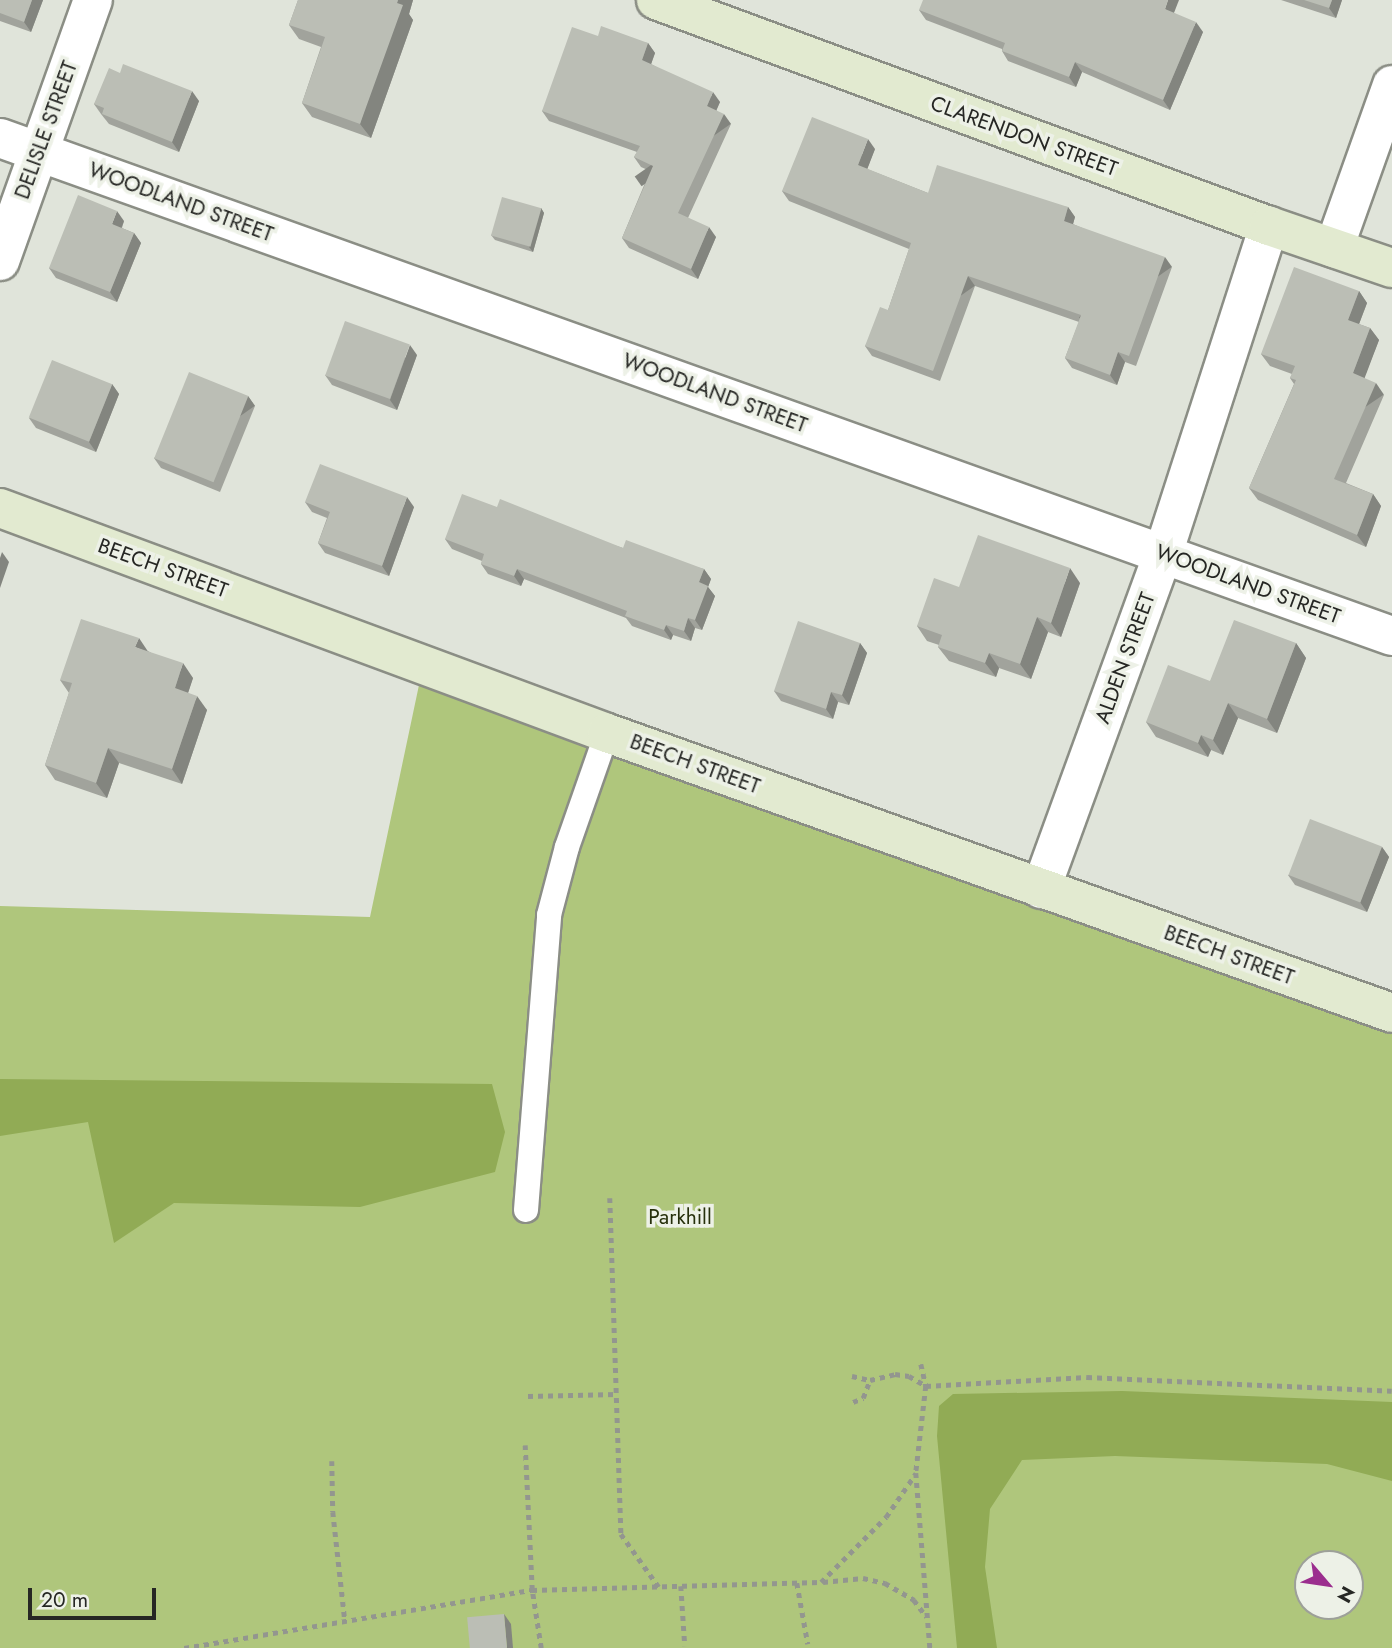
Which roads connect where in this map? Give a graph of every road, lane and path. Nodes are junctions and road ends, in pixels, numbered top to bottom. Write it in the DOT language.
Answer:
graph roads {
  1 [pos="93,0"];
  2 [pos="656,0"];
  3 [pos="1392,85"];
  4 [pos="0,138"];
  5 [pos="37,151"];
  6 [pos="1269,226"];
  7 [pos="1334,248"];
  8 [pos="0,261"];
  9 [pos="1392,268"];
  10 [pos="0,508"];
  11 [pos="1163,554"];
  12 [pos="1392,636"];
  13 [pos="607,733"];
  14 [pos="1041,889"];
  15 [pos="1392,1013"];
  16 [pos="610,1198"];
  17 [pos="526,1210"];
  18 [pos="922,1364"];
  19 [pos="852,1376"];
  20 [pos="617,1378"];
  21 [pos="624,1378"];
  22 [pos="870,1380"];
  23 [pos="926,1386"];
  24 [pos="1392,1391"];
  25 [pos="617,1394"];
  26 [pos="527,1396"];
  27 [pos="853,1402"];
  28 [pos="618,1412"];
  29 [pos="624,1412"];
  30 [pos="524,1445"];
  31 [pos="332,1461"];
  32 [pos="916,1472"];
  33 [pos="821,1582"];
  34 [pos="797,1583"];
  35 [pos="681,1586"];
  36 [pos="659,1587"];
  37 [pos="532,1590"];
  38 [pos="927,1617"];
  39 [pos="345,1620"];
  40 [pos="808,1644"];
  41 [pos="685,1646"];
  42 [pos="184,1648"];
  43 [pos="541,1648"];
  44 [pos="930,1648"];
  1 -- 5 [label="street, DELISLE STREET"];
  2 -- 6 [label="street, CLARENDON STREET"];
  3 -- 7 [label="street"];
  4 -- 5 [label="street, WOODLAND STREET"];
  5 -- 8 [label="street, DELISLE STREET"];
  5 -- 11 [label="street, WOODLAND STREET"];
  6 -- 7 [label="street, CLARENDON STREET"];
  6 -- 11 [label="street, ALDEN STREET"];
  7 -- 9 [label="street, CLARENDON STREET"];
  10 -- 13 [label="street, BEECH STREET"];
  11 -- 12 [label="street, WOODLAND STREET"];
  11 -- 14 [label="street, ALDEN STREET"];
  13 -- 14 [label="street, BEECH STREET"];
  13 -- 17 [label="lane"];
  14 -- 15 [label="street, BEECH STREET"];
  16 -- 20 [label="path"];
  18 -- 23 [label="path"];
  19 -- 22 [label="path"];
  20 -- 21 [label="path"];
  20 -- 25 [label="path"];
  22 -- 23 [label="path"];
  22 -- 27 [label="path"];
  23 -- 24 [label="path"];
  23 -- 32 [label="path"];
  25 -- 26 [label="path"];
  25 -- 28 [label="path"];
  28 -- 29 [label="path"];
  28 -- 36 [label="path"];
  30 -- 37 [label="path"];
  31 -- 39 [label="path"];
  32 -- 33 [label="path"];
  32 -- 38 [label="path"];
  33 -- 34 [label="path"];
  33 -- 38 [label="path"];
  34 -- 35 [label="path"];
  34 -- 40 [label="path"];
  35 -- 36 [label="path"];
  35 -- 41 [label="path"];
  36 -- 37 [label="path"];
  37 -- 39 [label="path"];
  37 -- 43 [label="path"];
  38 -- 44 [label="path"];
  39 -- 42 [label="path"];
}
